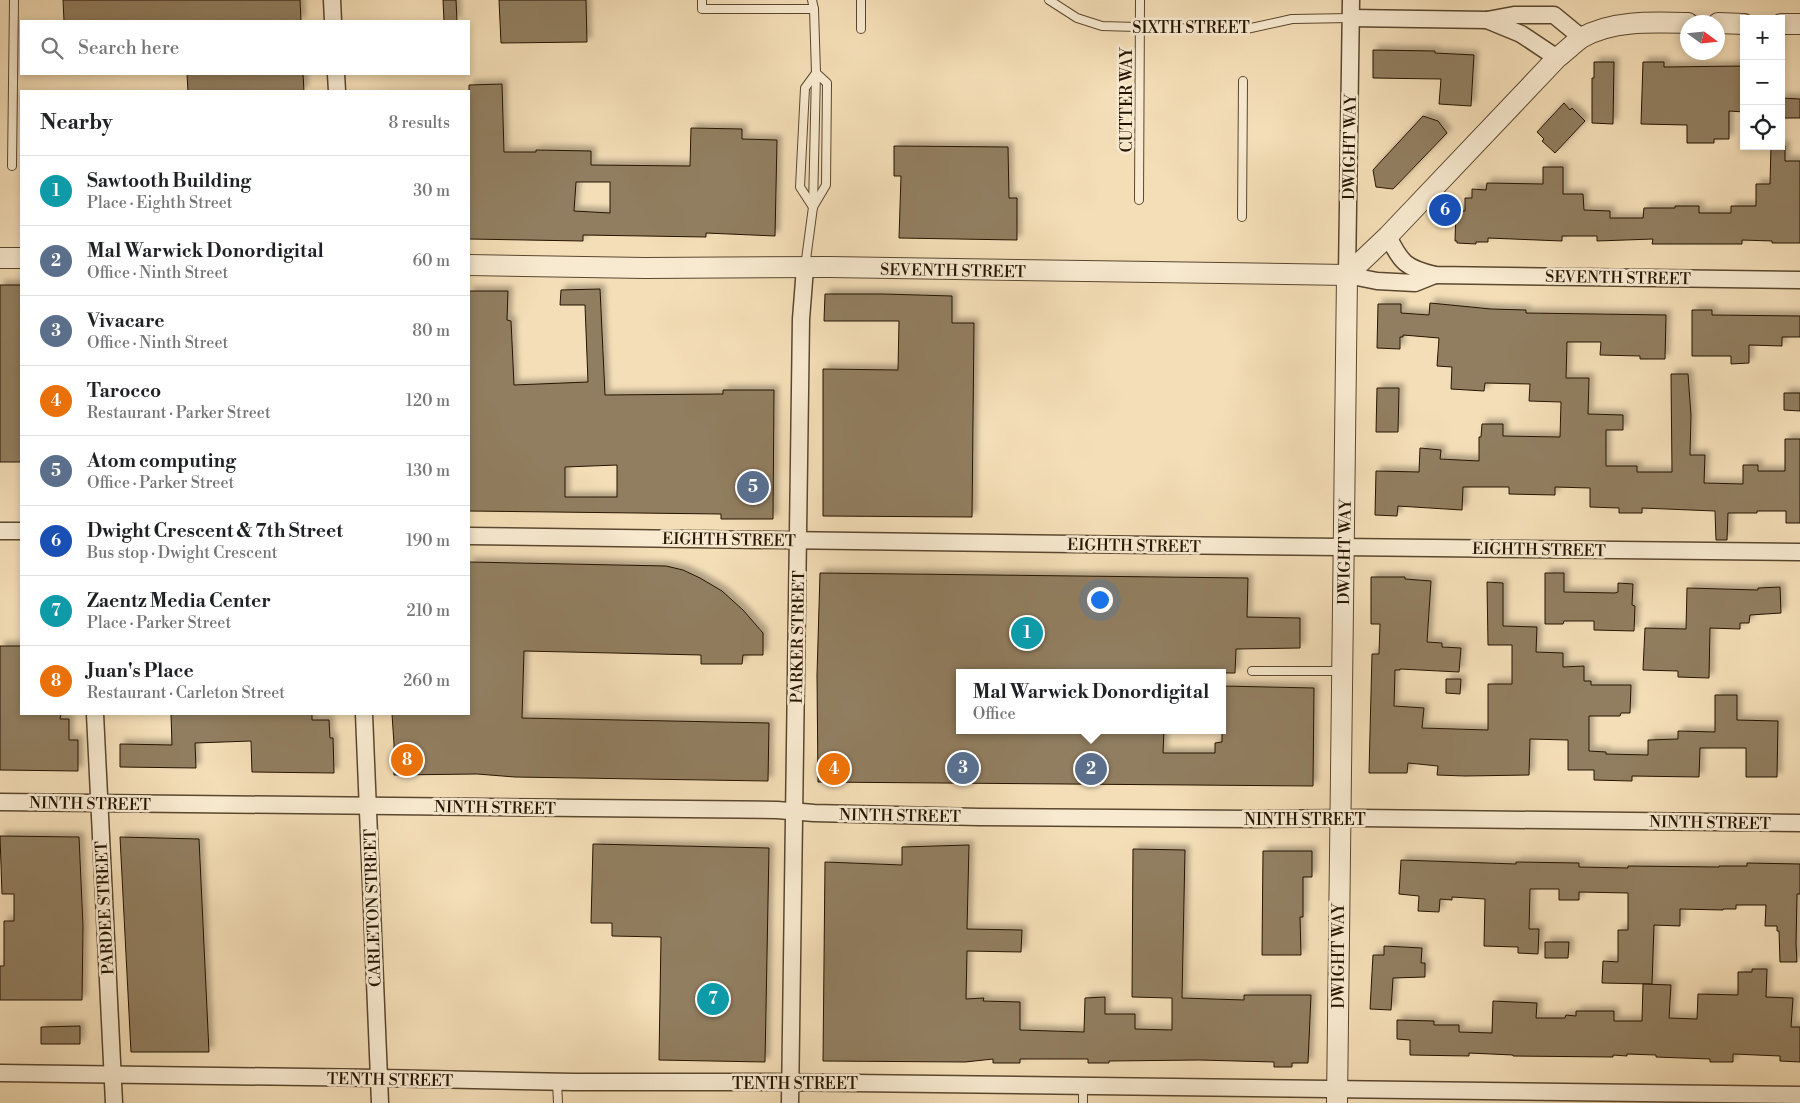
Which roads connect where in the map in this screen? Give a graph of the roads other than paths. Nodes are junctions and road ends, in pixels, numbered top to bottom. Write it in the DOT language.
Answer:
graph roads {
  1 [pos="14,0"];
  2 [pos="332,0"];
  3 [pos="702,0"];
  4 [pos="812,0"];
  5 [pos="861,0"];
  6 [pos="1049,0"];
  7 [pos="1140,0"];
  8 [pos="1351,0"];
  9 [pos="814,9"];
  10 [pos="1350,18"];
  11 [pos="333,20"];
  12 [pos="1487,20"];
  13 [pos="1680,23"];
  14 [pos="1725,23"];
  15 [pos="1740,24"];
  16 [pos="1785,24"];
  17 [pos="1800,24"];
  18 [pos="1140,27"];
  19 [pos="861,29"];
  20 [pos="1582,38"];
  21 [pos="1557,58"];
  22 [pos="816,73"];
  23 [pos="336,75"];
  24 [pos="1243,81"];
  25 [pos="337,90"];
  26 [pos="12,166"];
  27 [pos="1139,200"];
  28 [pos="813,208"];
  29 [pos="1242,217"];
  30 [pos="1388,236"];
  31 [pos="0,258"];
  32 [pos="20,258"];
  33 [pos="470,265"];
  34 [pos="805,268"];
  35 [pos="1347,275"];
  36 [pos="1436,275"];
  37 [pos="1800,280"];
  38 [pos="0,531"];
  39 [pos="20,531"];
  40 [pos="470,536"];
  41 [pos="798,540"];
  42 [pos="1344,547"];
  43 [pos="1800,552"];
  44 [pos="1252,671"];
  45 [pos="1342,672"];
  46 [pos="95,715"];
  47 [pos="364,715"];
  48 [pos="0,802"];
  49 [pos="98,803"];
  50 [pos="368,805"];
  51 [pos="795,811"];
  52 [pos="1339,819"];
  53 [pos="1800,824"];
  54 [pos="0,1073"];
  55 [pos="112,1074"];
  56 [pos="379,1078"];
  57 [pos="557,1082"];
  58 [pos="791,1082"];
  59 [pos="1083,1086"];
  60 [pos="1800,1095"];
  61 [pos="1337,1096"];
  62 [pos="114,1103"];
  63 [pos="380,1103"];
  64 [pos="558,1103"];
  65 [pos="790,1103"];
  66 [pos="1083,1103"];
  1 -- 26 [label="lane"];
  2 -- 11 [label="street"];
  3 -- 9 [label="lane"];
  4 -- 9 [label="lane, PARKER STREET"];
  5 -- 19 [label="lane"];
  6 -- 18 [label="lane, SIXTH STREET"];
  7 -- 18 [label="lane, CUTTER WAY"];
  8 -- 10 [label="street, DWIGHT WAY"];
  9 -- 22 [label="lane, PARKER STREET"];
  10 -- 12 [label="street, SIXTH STREET"];
  10 -- 18 [label="lane, SIXTH STREET"];
  10 -- 35 [label="street, DWIGHT WAY"];
  12 -- 20 [label="street, SIXTH STREET"];
  12 -- 21 [label="street, SIXTH STREET"];
  13 -- 20 [label="street"];
  14 -- 15 [label="street"];
  16 -- 17 [label="street"];
  18 -- 27 [label="lane, CUTTER WAY"];
  20 -- 21 [label="street"];
  21 -- 30 [label="street"];
  22 -- 28 [label="lane"];
  22 -- 28 [label="lane"];
  22 -- 28 [label="lane, PARKER STREET"];
  23 -- 25 [label="street"];
  24 -- 29 [label="lane"];
  28 -- 34 [label="lane, PARKER STREET"];
  30 -- 35 [label="street"];
  30 -- 36 [label="street, SEVENTH STREET"];
  31 -- 32 [label="street"];
  33 -- 34 [label="street, SEVENTH STREET"];
  34 -- 35 [label="street, SEVENTH STREET"];
  34 -- 41 [label="street, PARKER STREET"];
  35 -- 36 [label="street, SEVENTH STREET"];
  35 -- 42 [label="street, DWIGHT WAY"];
  36 -- 37 [label="street, SEVENTH STREET"];
  38 -- 39 [label="street"];
  40 -- 41 [label="street, EIGHTH STREET"];
  41 -- 42 [label="street, EIGHTH STREET"];
  41 -- 51 [label="street, PARKER STREET"];
  42 -- 43 [label="street, EIGHTH STREET"];
  42 -- 45 [label="street, DWIGHT WAY"];
  44 -- 45 [label="lane"];
  45 -- 52 [label="street, DWIGHT WAY"];
  46 -- 49 [label="street, PARDEE STREET"];
  47 -- 50 [label="street, CARLETON STREET"];
  48 -- 49 [label="street, NINTH STREET"];
  49 -- 50 [label="street, NINTH STREET"];
  49 -- 55 [label="street, PARDEE STREET"];
  50 -- 51 [label="street, NINTH STREET"];
  50 -- 56 [label="street, CARLETON STREET"];
  51 -- 52 [label="street, NINTH STREET"];
  51 -- 58 [label="street, PARKER STREET"];
  52 -- 53 [label="street, NINTH STREET"];
  52 -- 61 [label="street, DWIGHT WAY"];
  54 -- 55 [label="street, TENTH STREET"];
  55 -- 56 [label="street, TENTH STREET"];
  55 -- 62 [label="street, PARDEE STREET"];
  56 -- 57 [label="street, TENTH STREET"];
  56 -- 63 [label="street, CARLETON STREET"];
  57 -- 58 [label="street, TENTH STREET"];
  57 -- 64 [label="lane"];
  58 -- 59 [label="street, TENTH STREET"];
  58 -- 65 [label="street, PARKER STREET"];
  59 -- 61 [label="street, TENTH STREET"];
  59 -- 66 [label="lane"];
  60 -- 61 [label="street, TENTH STREET"];
}
